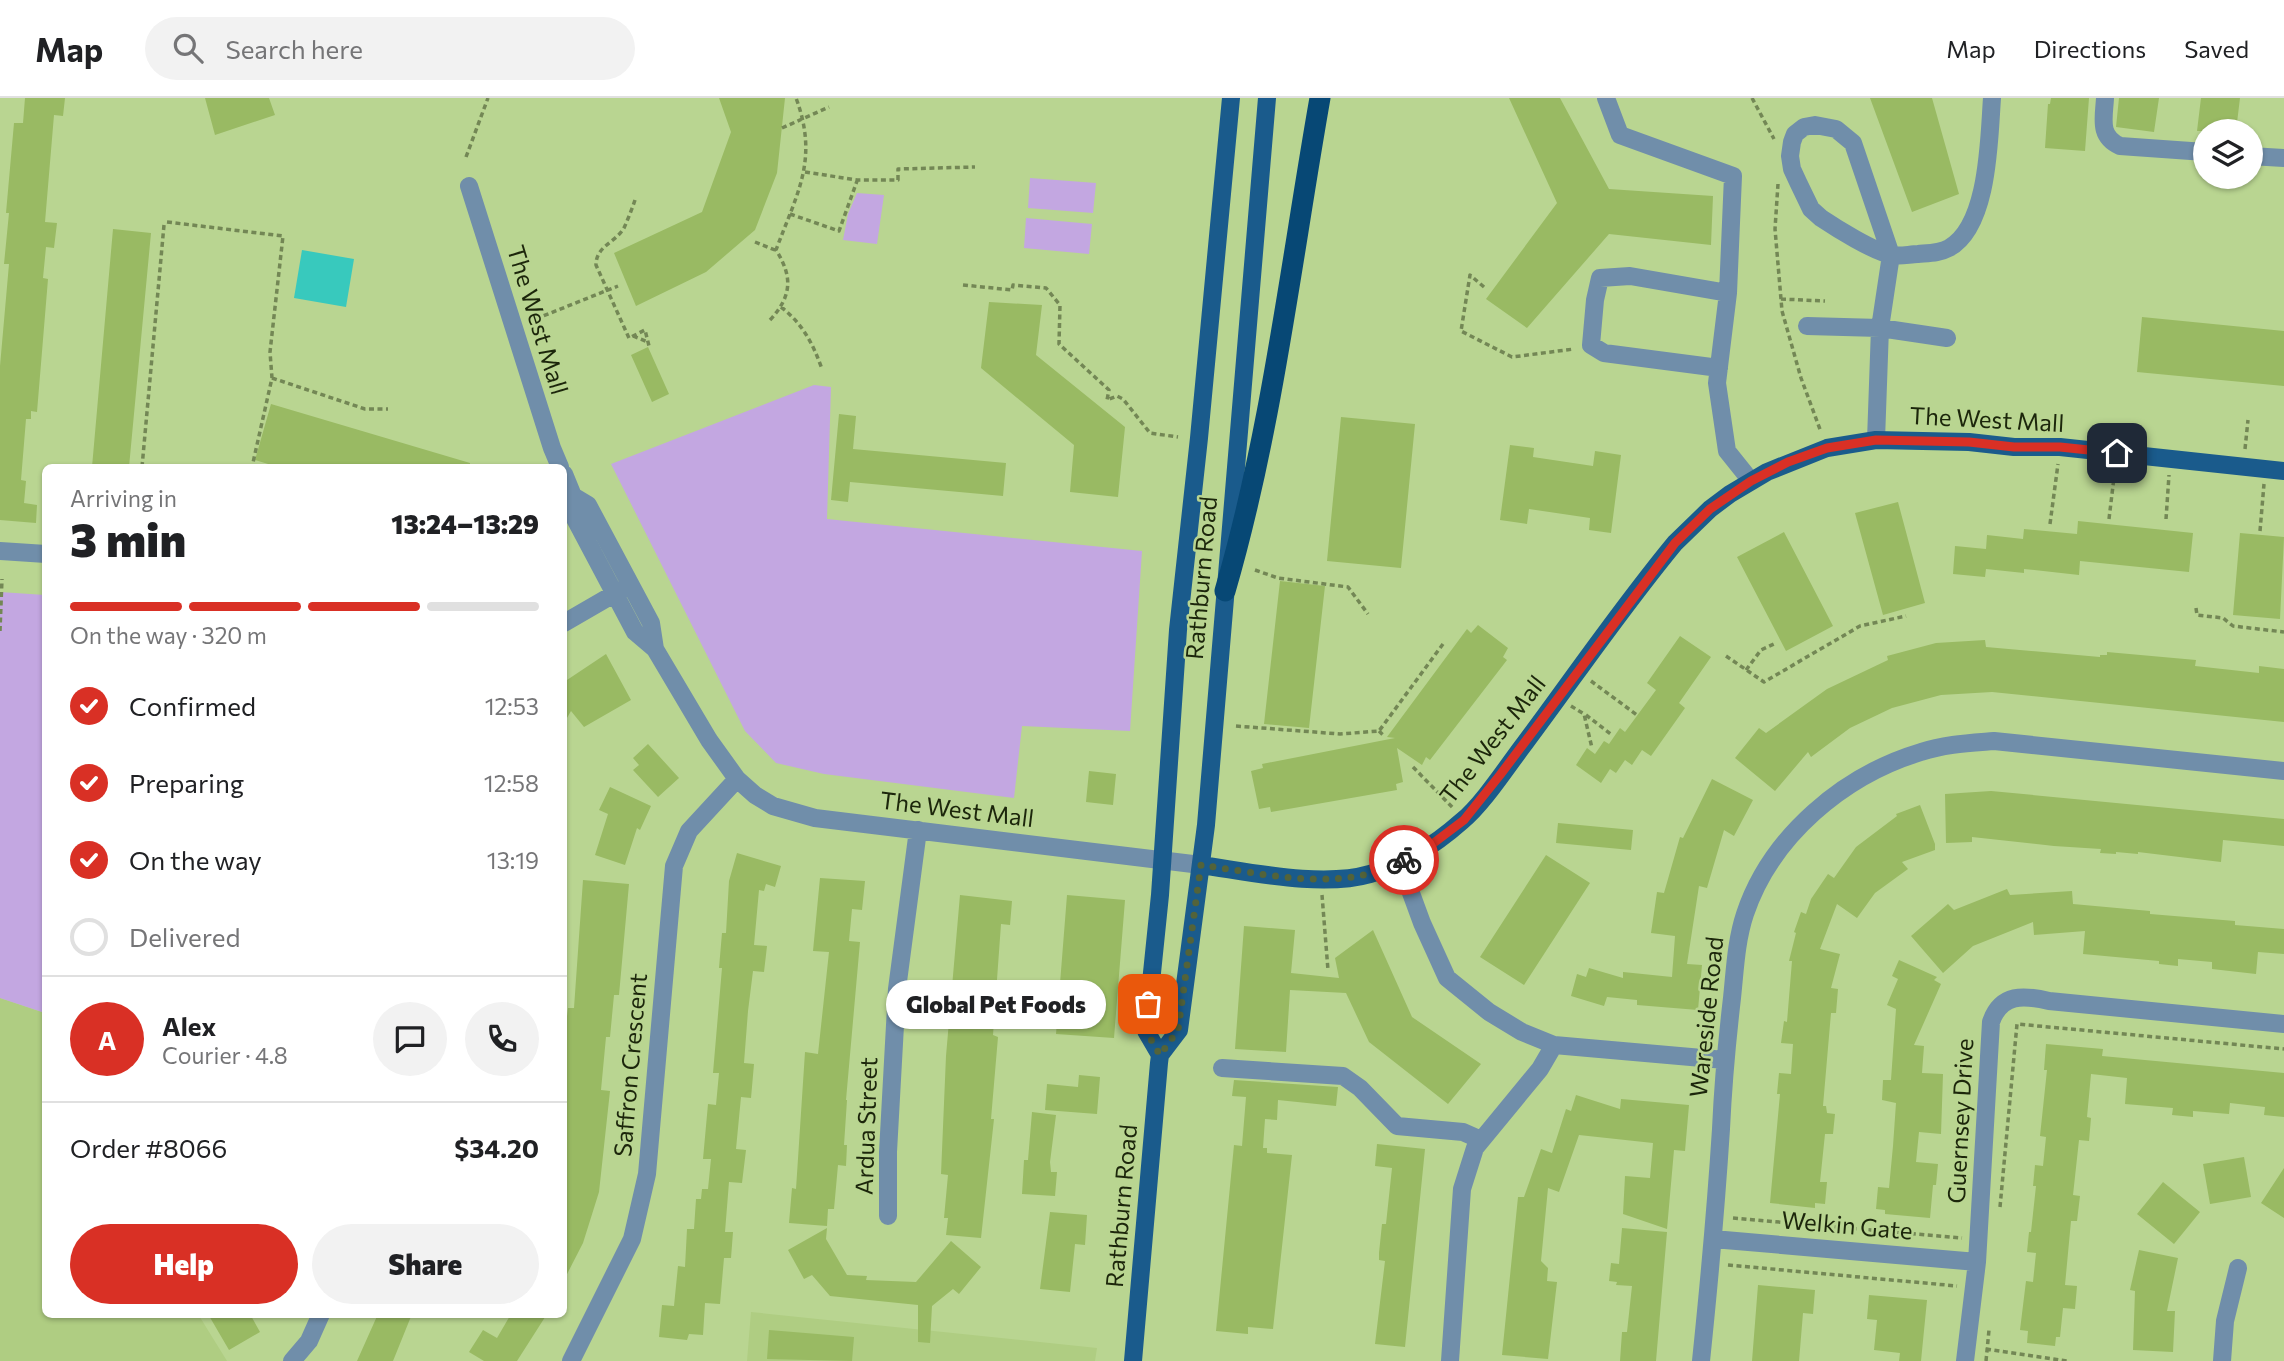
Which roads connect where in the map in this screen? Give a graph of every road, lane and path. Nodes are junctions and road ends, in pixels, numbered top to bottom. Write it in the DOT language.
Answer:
graph roads {
  1 [pos="488,98"];
  2 [pos="796,98"];
  3 [pos="1231,98"];
  4 [pos="1267,98"];
  5 [pos="1321,98"];
  6 [pos="1606,98"];
  7 [pos="1752,98"];
  8 [pos="1992,98"];
  9 [pos="2105,98"];
  10 [pos="829,107"];
  11 [pos="803,119"];
  12 [pos="782,128"];
  13 [pos="1780,149"];
  14 [pos="2193,151"];
  15 [pos="466,157"];
  16 [pos="2263,157"];
  17 [pos="2284,158"];
  18 [pos="975,167"];
  19 [pos="805,172"];
  20 [pos="1779,176"];
  21 [pos="857,180"];
  22 [pos="469,186"];
  23 [pos="635,200"];
  24 [pos="790,214"];
  25 [pos="755,242"];
  26 [pos="776,250"];
  27 [pos="1891,255"];
  28 [pos="963,285"];
  29 [pos="618,286"];
  30 [pos="1484,287"];
  31 [pos="608,290"];
  32 [pos="1728,293"];
  33 [pos="1781,299"];
  34 [pos="1825,301"];
  35 [pos="781,307"];
  36 [pos="771,320"];
  37 [pos="1807,326"];
  38 [pos="513,328"];
  39 [pos="1880,328"];
  40 [pos="634,336"];
  41 [pos="1947,338"];
  42 [pos="1591,345"];
  43 [pos="1719,368"];
  44 [pos="822,369"];
  45 [pos="272,378"];
  46 [pos="388,409"];
  47 [pos="2248,420"];
  48 [pos="1178,437"];
  49 [pos="1876,440"];
  50 [pos="2060,447"];
  51 [pos="1827,448"];
  52 [pos="2117,453"];
  53 [pos="2171,459"];
  54 [pos="142,464"];
  55 [pos="253,464"];
  56 [pos="559,464"];
  57 [pos="2244,467"];
  58 [pos="2265,469"];
  59 [pos="2284,471"];
  60 [pos="567,481"];
  61 [pos="1751,481"];
  62 [pos="573,496"];
  63 [pos="2109,519"];
  64 [pos="2166,519"];
  65 [pos="2050,524"];
  66 [pos="2260,531"];
  67 [pos="0,551"];
  68 [pos="42,554"];
  69 [pos="1255,570"];
  70 [pos="2,579"];
  71 [pos="630,584"];
  72 [pos="1225,591"];
  73 [pos="614,594"];
  74 [pos="2196,608"];
  75 [pos="1368,614"];
  76 [pos="1906,617"];
  77 [pos="567,621"];
  78 [pos="0,631"];
  79 [pos="2284,632"];
  80 [pos="1776,643"];
  81 [pos="1443,644"];
  82 [pos="655,649"];
  83 [pos="1726,656"];
  84 [pos="1746,670"];
  85 [pos="1578,671"];
  86 [pos="1559,698"];
  87 [pos="1584,714"];
  88 [pos="1637,715"];
  89 [pos="1236,726"];
  90 [pos="1379,731"];
  91 [pos="1612,735"];
  92 [pos="1385,737"];
  93 [pos="1592,748"];
  94 [pos="1413,767"];
  95 [pos="2284,771"];
  96 [pos="737,779"];
  97 [pos="1464,820"];
  98 [pos="918,830"];
  99 [pos="1162,860"];
  100 [pos="1400,863"];
  101 [pos="1201,865"];
  102 [pos="1321,880"];
  103 [pos="1328,970"];
  104 [pos="2284,1024"];
  105 [pos="1554,1045"];
  106 [pos="2284,1049"];
  107 [pos="1160,1055"];
  108 [pos="1725,1060"];
  109 [pos="1222,1068"];
  110 [pos="1481,1140"];
  111 [pos="1999,1213"];
  112 [pos="888,1216"];
  113 [pos="1715,1217"];
  114 [pos="1978,1239"];
  115 [pos="1713,1240"];
  116 [pos="1977,1262"];
  117 [pos="1711,1263"];
  118 [pos="2238,1268"];
  119 [pos="1973,1288"];
  120 [pos="319,1318"];
  121 [pos="1989,1322"];
  122 [pos="1987,1349"];
  123 [pos="1966,1353"];
  124 [pos="292,1361"];
  125 [pos="571,1361"];
  126 [pos="1133,1361"];
  127 [pos="1450,1361"];
  128 [pos="1701,1361"];
  129 [pos="1986,1361"];
  130 [pos="2067,1361"];
  131 [pos="2222,1361"];
  1 -- 15 [label="path"];
  2 -- 11 [label="path"];
  3 -- 99 [label="main road, Rathburn Road"];
  4 -- 72 [label="main road, Rathburn Road"];
  5 -- 72 [label="highway"];
  6 -- 32 [label="street"];
  7 -- 13 [label="path"];
  8 -- 27 [label="street"];
  9 -- 14 [label="street"];
  10 -- 11 [label="path"];
  11 -- 12 [label="path"];
  11 -- 19 [label="path"];
  16 -- 17 [label="street"];
  18 -- 21 [label="path"];
  19 -- 21 [label="path"];
  19 -- 24 [label="path"];
  20 -- 33 [label="path"];
  21 -- 24 [label="path"];
  22 -- 38 [label="street, The West Mall"];
  23 -- 31 [label="path"];
  24 -- 26 [label="path"];
  25 -- 26 [label="path"];
  26 -- 35 [label="path"];
  27 -- 27 [label="street"];
  27 -- 39 [label="street"];
  28 -- 48 [label="path"];
  29 -- 31 [label="path"];
  30 -- 42 [label="path"];
  31 -- 38 [label="path"];
  31 -- 40 [label="path"];
  32 -- 42 [label="street"];
  32 -- 43 [label="street"];
  33 -- 34 [label="path"];
  33 -- 51 [label="path"];
  35 -- 36 [label="path"];
  35 -- 44 [label="path"];
  37 -- 39 [label="street"];
  38 -- 56 [label="street, The West Mall"];
  39 -- 41 [label="street"];
  39 -- 49 [label="street"];
  40 -- 40 [label="path"];
  42 -- 43 [label="street"];
  43 -- 61 [label="street"];
  45 -- 46 [label="path"];
  45 -- 54 [label="path"];
  45 -- 55 [label="path"];
  47 -- 57 [label="path"];
  49 -- 50 [label="main road, The West Mall"];
  49 -- 51 [label="main road, The West Mall"];
  50 -- 52 [label="main road, The West Mall"];
  50 -- 65 [label="path"];
  51 -- 61 [label="main road, The West Mall"];
  52 -- 53 [label="main road, The West Mall"];
  52 -- 63 [label="path"];
  53 -- 57 [label="main road, The West Mall"];
  53 -- 64 [label="path"];
  57 -- 58 [label="main road, The West Mall"];
  58 -- 59 [label="main road, The West Mall"];
  58 -- 66 [label="path"];
  60 -- 62 [label="street, The West Mall"];
  61 -- 85 [label="main road, The West Mall"];
  62 -- 71 [label="street, The West Mall"];
  62 -- 73 [label="street, The West Mall"];
  67 -- 68 [label="street"];
  69 -- 75 [label="path"];
  70 -- 78 [label="path"];
  71 -- 73 [label="street"];
  71 -- 82 [label="street, The West Mall"];
  72 -- 101 [label="main road, Rathburn Road"];
  73 -- 77 [label="street"];
  73 -- 82 [label="street, The West Mall"];
  74 -- 79 [label="path"];
  76 -- 84 [label="path"];
  80 -- 84 [label="path"];
  81 -- 90 [label="path"];
  82 -- 96 [label="street, The West Mall"];
  83 -- 84 [label="path"];
  85 -- 86 [label="main road, The West Mall"];
  85 -- 88 [label="path"];
  86 -- 87 [label="path"];
  86 -- 97 [label="main road, The West Mall"];
  87 -- 91 [label="path"];
  87 -- 93 [label="path"];
  89 -- 90 [label="path"];
  90 -- 92 [label="path"];
  94 -- 97 [label="path"];
  95 -- 108 [label="street, Wareside Road"];
  96 -- 98 [label="street, The West Mall"];
  96 -- 125 [label="street, Saffron Crescent"];
  97 -- 100 [label="main road, The West Mall"];
  98 -- 99 [label="street, The West Mall"];
  98 -- 112 [label="street, Ardua Street"];
  99 -- 101 [label="street, The West Mall"];
  99 -- 107 [label="main road, Rathburn Road"];
  100 -- 102 [label="main road, The West Mall"];
  100 -- 105 [label="street"];
  101 -- 102 [label="main road, The West Mall"];
  101 -- 107 [label="main road, Rathburn Road"];
  102 -- 103 [label="path"];
  104 -- 114 [label="street, Guernsey Drive"];
  105 -- 108 [label="street"];
  105 -- 110 [label="street"];
  106 -- 111 [label="path"];
  107 -- 126 [label="main road, Rathburn Road"];
  108 -- 113 [label="street, Wareside Road"];
  109 -- 110 [label="street"];
  110 -- 127 [label="street"];
  113 -- 114 [label="path"];
  113 -- 115 [label="street, Wareside Road"];
  114 -- 116 [label="street, Guernsey Drive"];
  115 -- 116 [label="street, Welkin Gate"];
  115 -- 117 [label="street, Wareside Road"];
  116 -- 119 [label="street, Guernsey Drive"];
  117 -- 119 [label="path"];
  117 -- 128 [label="street, Wareside Road"];
  118 -- 131 [label="street"];
  119 -- 123 [label="street, Guernsey Drive"];
  120 -- 124 [label="street"];
  121 -- 122 [label="path"];
  122 -- 123 [label="path"];
  122 -- 129 [label="path"];
  122 -- 130 [label="path"];
}
